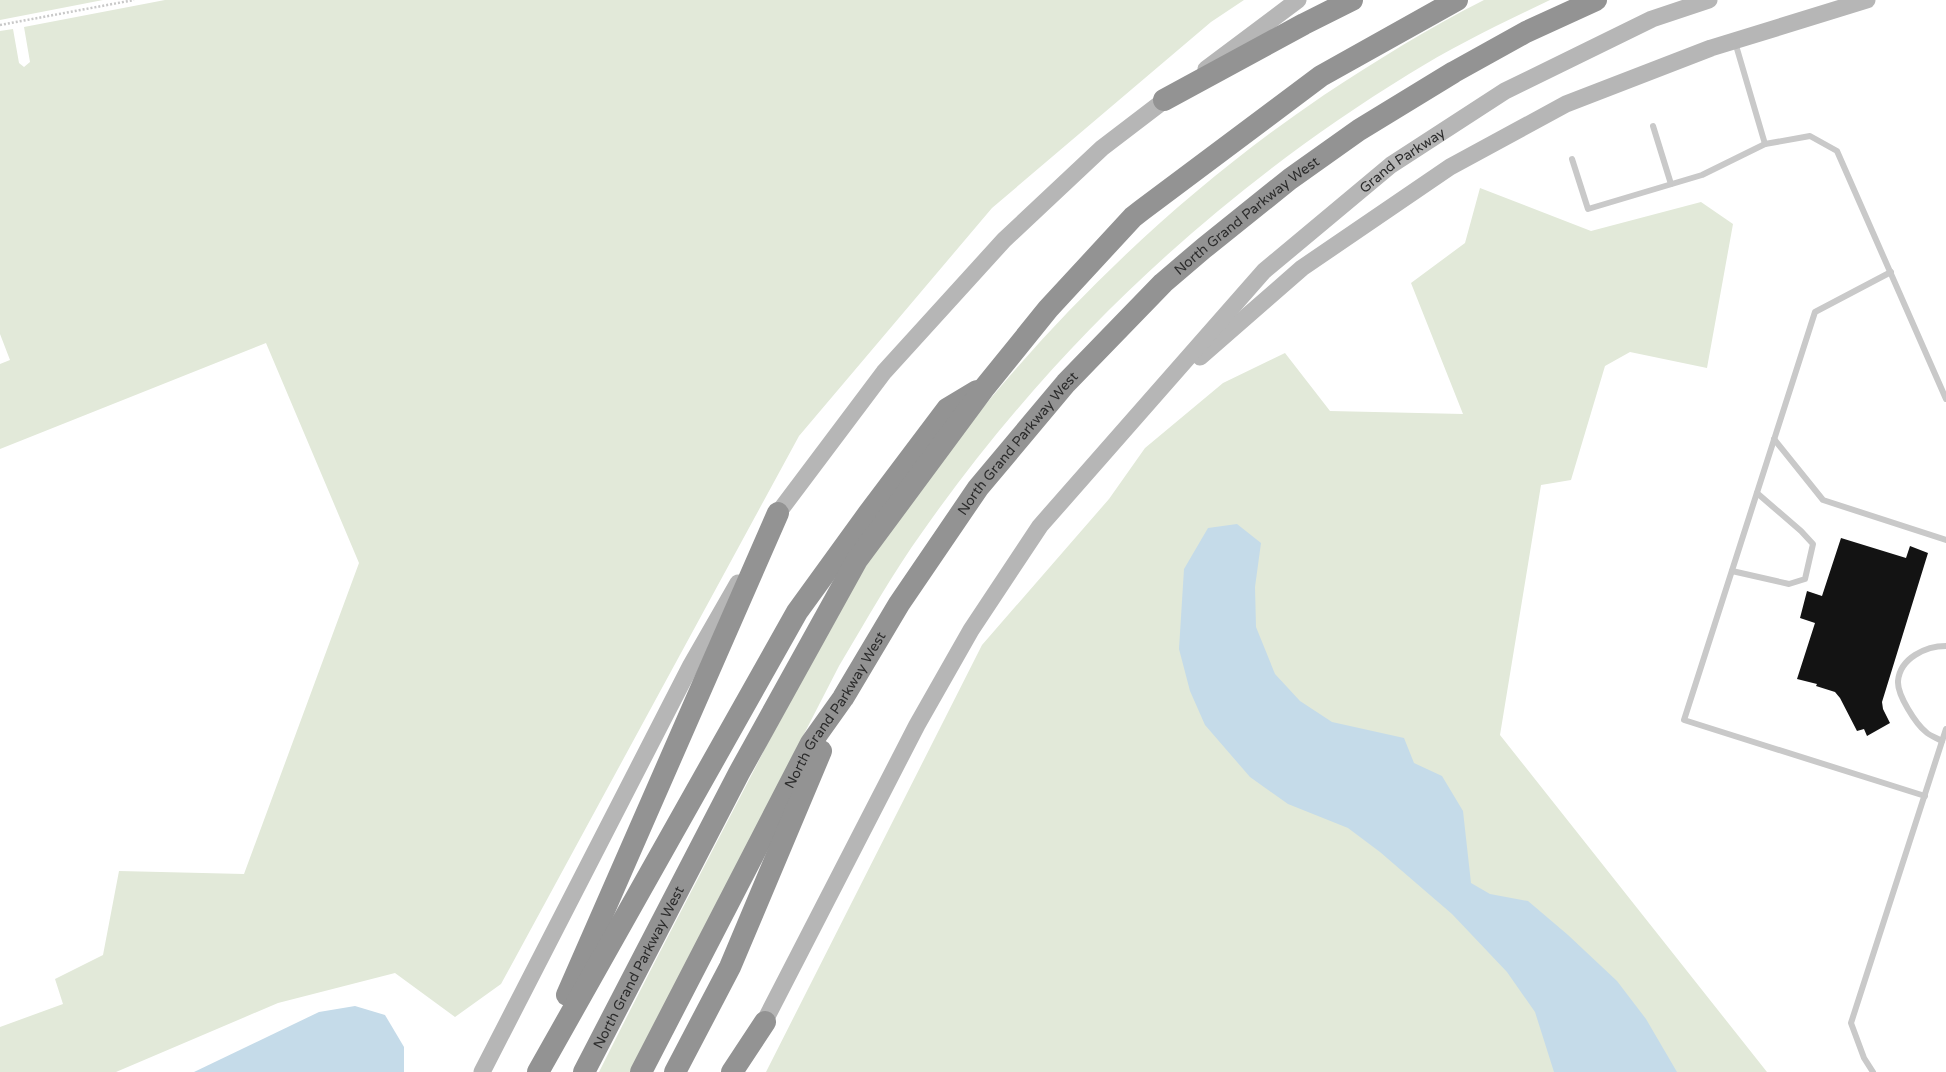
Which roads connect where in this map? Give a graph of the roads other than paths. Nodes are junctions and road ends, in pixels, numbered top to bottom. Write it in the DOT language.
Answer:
graph roads {
  1 [pos="1298,0"];
  2 [pos="1352,0"];
  3 [pos="1457,0"];
  4 [pos="1596,0"];
  5 [pos="1709,0"];
  6 [pos="1867,0"];
  7 [pos="1734,40"];
  8 [pos="1164,100"];
  9 [pos="1653,126"];
  10 [pos="1765,144"];
  11 [pos="1572,159"];
  12 [pos="1671,184"];
  13 [pos="1891,272"];
  14 [pos="985,387"];
  15 [pos="1151,399"];
  16 [pos="1946,399"];
  17 [pos="1774,439"];
  18 [pos="1757,493"];
  19 [pos="778,513"];
  20 [pos="1946,540"];
  21 [pos="1732,571"];
  22 [pos="1946,646"];
  23 [pos="844,698"];
  24 [pos="1946,729"];
  25 [pos="1942,741"];
  26 [pos="1925,796"];
  27 [pos="765,1022"];
  28 [pos="539,1070"];
  29 [pos="482,1072"];
  30 [pos="584,1072"];
  31 [pos="641,1072"];
  32 [pos="675,1072"];
  33 [pos="732,1072"];
  34 [pos="740,1072"];
  35 [pos="1873,1072"];
  1 -- 8 [label="main road"];
  2 -- 8 [label="highway"];
  3 -- 14 [label="highway, North Grand Parkway West"];
  4 -- 23 [label="highway, North Grand Parkway West"];
  5 -- 15 [label="main road, Grand Parkway"];
  6 -- 7 [label="main road"];
  7 -- 10 [label="lane"];
  7 -- 15 [label="main road"];
  8 -- 19 [label="main road"];
  9 -- 12 [label="lane"];
  10 -- 12 [label="lane"];
  10 -- 13 [label="lane"];
  11 -- 12 [label="lane"];
  13 -- 16 [label="lane"];
  13 -- 17 [label="lane"];
  14 -- 28 [label="highway"];
  14 -- 30 [label="highway, North Grand Parkway West"];
  15 -- 27 [label="main road"];
  17 -- 18 [label="lane"];
  17 -- 20 [label="lane"];
  18 -- 21 [label="lane"];
  18 -- 21 [label="lane"];
  19 -- 28 [label="highway"];
  19 -- 29 [label="main road"];
  21 -- 26 [label="lane"];
  22 -- 25 [label="lane"];
  23 -- 31 [label="highway, North Grand Parkway West"];
  23 -- 32 [label="highway"];
  24 -- 25 [label="lane"];
  25 -- 26 [label="lane"];
  26 -- 35 [label="lane"];
  27 -- 33 [label="highway"];
  27 -- 34 [label="main road"];
}
